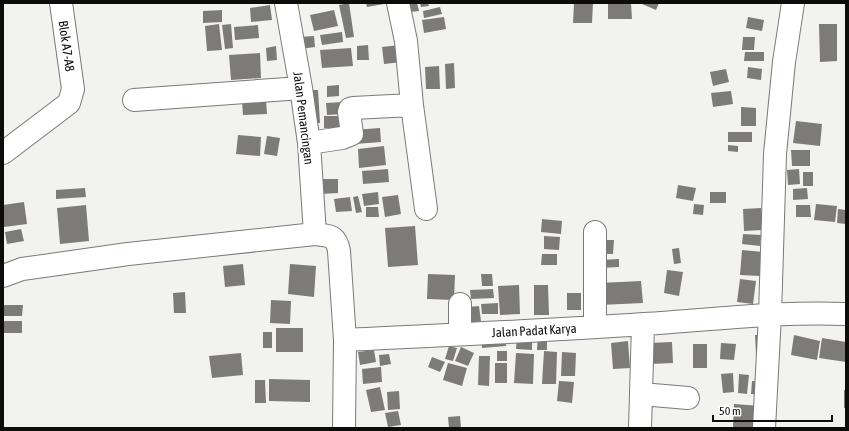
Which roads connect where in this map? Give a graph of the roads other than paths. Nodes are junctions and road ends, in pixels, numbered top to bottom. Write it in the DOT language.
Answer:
graph roads {
  1 [pos="61,3"];
  2 [pos="286,3"];
  3 [pos="398,3"];
  4 [pos="793,3"];
  5 [pos="301,88"];
  6 [pos="134,100"];
  7 [pos="412,105"];
  8 [pos="309,143"];
  9 [pos="3,153"];
  10 [pos="426,209"];
  11 [pos="595,232"];
  12 [pos="315,234"];
  13 [pos="3,276"];
  14 [pos="460,304"];
  15 [pos="846,314"];
  16 [pos="770,315"];
  17 [pos="643,324"];
  18 [pos="595,327"];
  19 [pos="460,334"];
  20 [pos="345,340"];
  21 [pos="641,394"];
  22 [pos="688,398"];
  23 [pos="344,428"];
  24 [pos="640,428"];
  25 [pos="764,428"];
  1 -- 9 [label="street, Blok A7-A8"];
  2 -- 5 [label="street, Jalan Pemancingan"];
  3 -- 7 [label="street"];
  4 -- 16 [label="street"];
  5 -- 6 [label="street"];
  5 -- 8 [label="street, Jalan Pemancingan"];
  7 -- 8 [label="street"];
  7 -- 10 [label="street"];
  8 -- 12 [label="street, Jalan Pemancingan"];
  11 -- 18 [label="street"];
  12 -- 13 [label="street"];
  12 -- 20 [label="street"];
  14 -- 19 [label="street"];
  15 -- 16 [label="street, Jalan Padat Karya"];
  16 -- 17 [label="street, Jalan Padat Karya"];
  16 -- 25 [label="street"];
  17 -- 18 [label="street, Jalan Padat Karya"];
  17 -- 21 [label="street"];
  18 -- 19 [label="street, Jalan Padat Karya"];
  19 -- 20 [label="street, Jalan Padat Karya"];
  20 -- 23 [label="street"];
  21 -- 22 [label="street"];
  21 -- 24 [label="street"];
}
